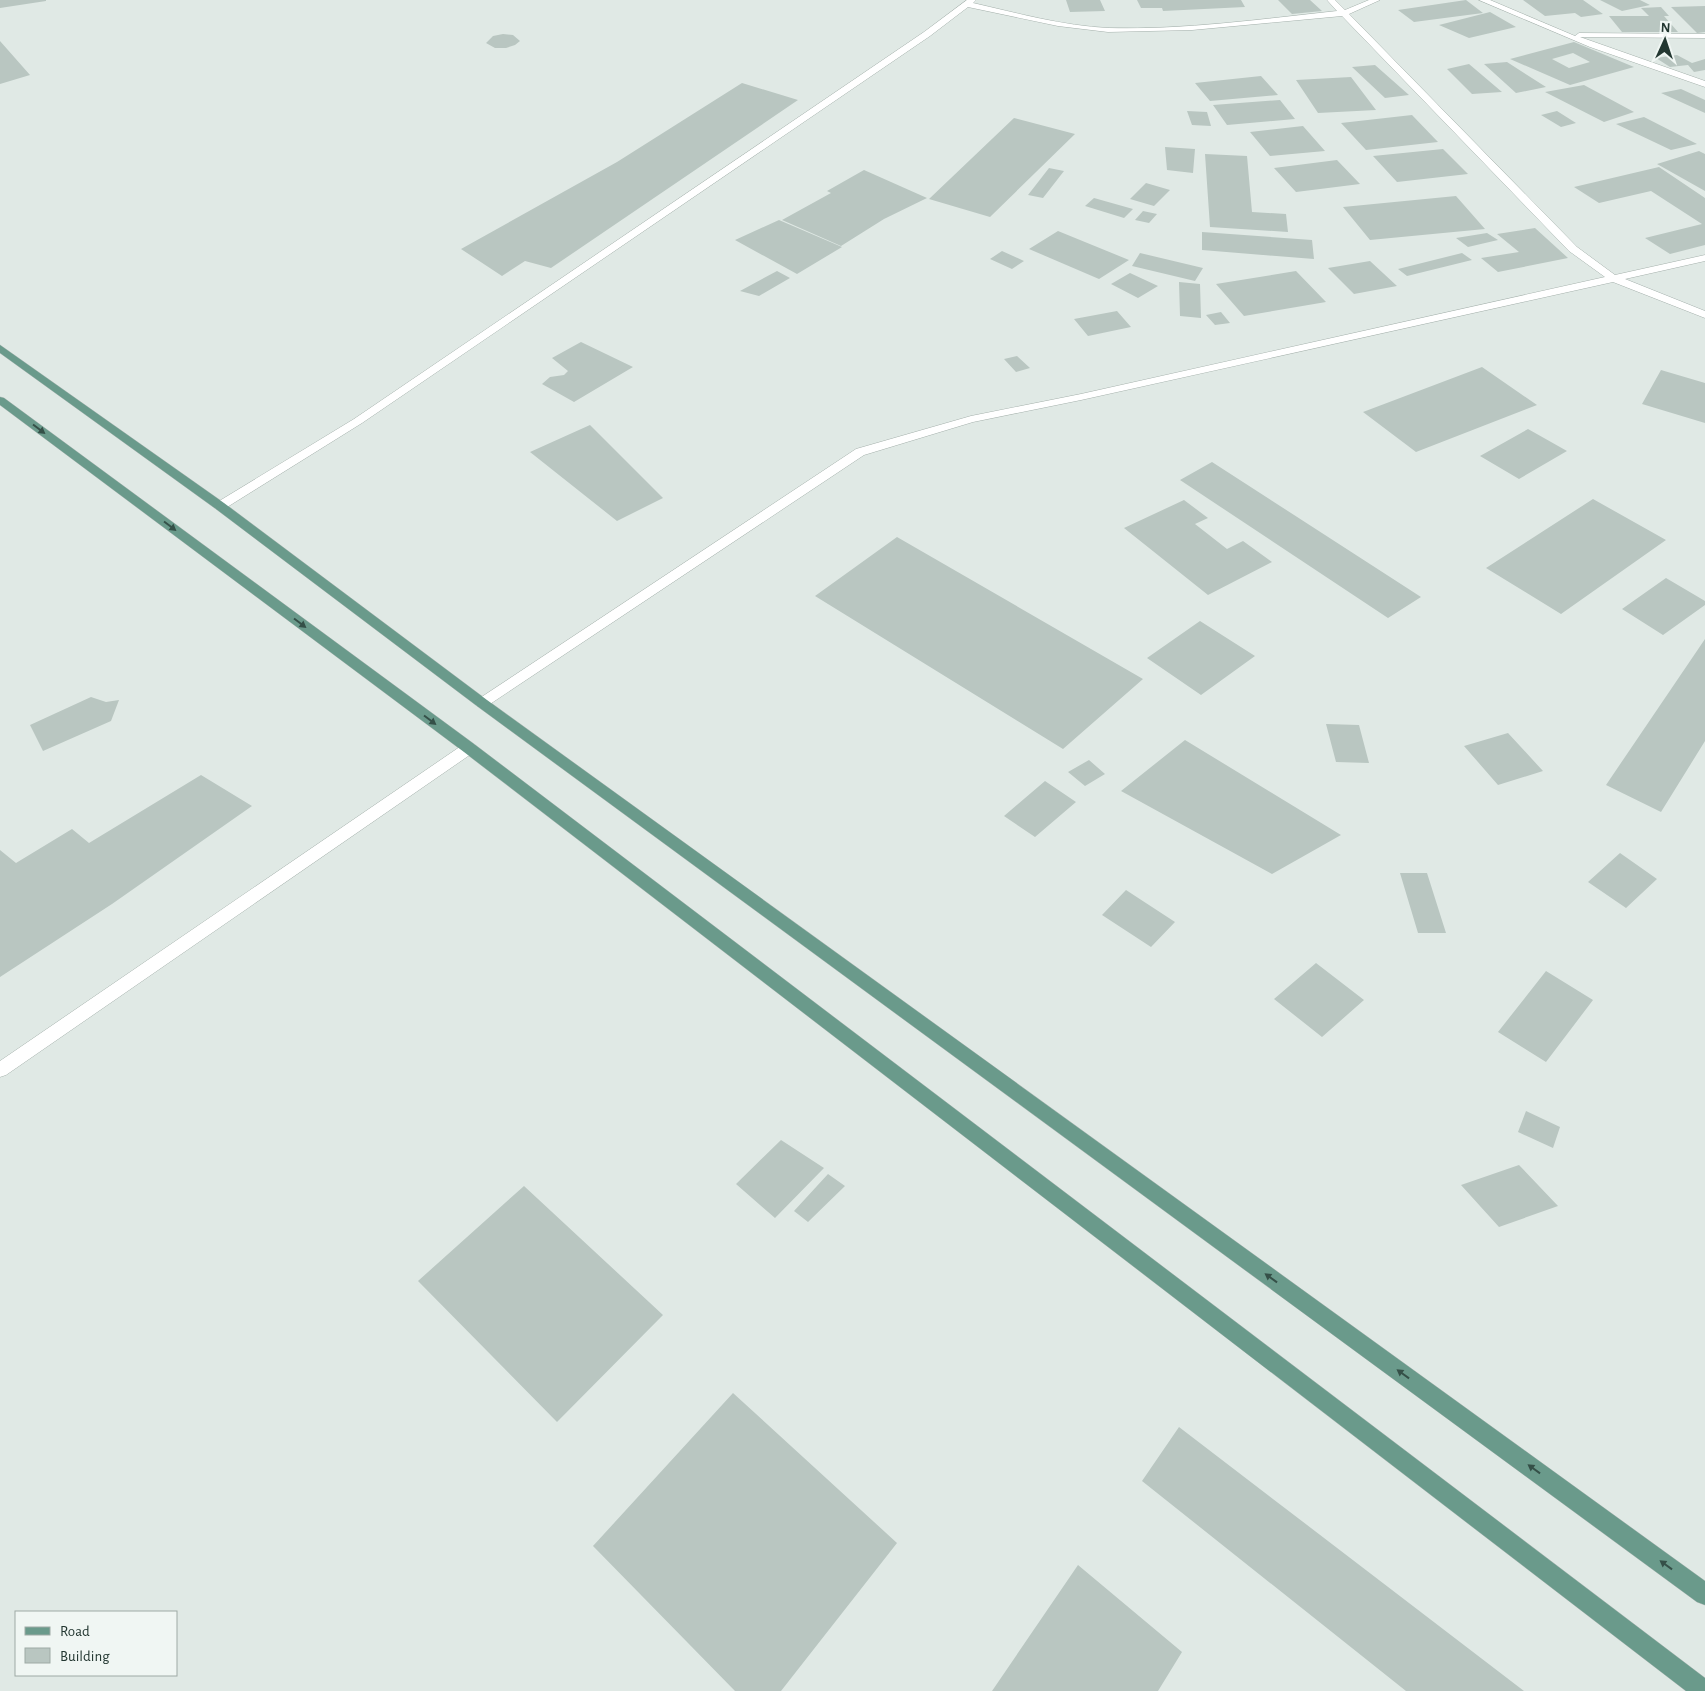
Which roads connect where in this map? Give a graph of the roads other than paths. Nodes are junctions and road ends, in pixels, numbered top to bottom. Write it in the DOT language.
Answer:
graph roads {
  1 [pos="1331,0"];
  2 [pos="1376,0"];
  3 [pos="1482,0"];
  4 [pos="969,2"];
  5 [pos="1343,13"];
  6 [pos="1570,35"];
  7 [pos="1705,36"];
  8 [pos="1705,84"];
  9 [pos="1705,258"];
  10 [pos="1613,278"];
  11 [pos="1705,315"];
  12 [pos="0,348"];
  13 [pos="0,400"];
  14 [pos="220,506"];
  15 [pos="482,703"];
  16 [pos="469,748"];
  17 [pos="0,1070"];
  18 [pos="1705,1594"];
  19 [pos="1704,1691"];
  1 -- 5 [label="street"];
  2 -- 5 [label="street"];
  3 -- 6 [label="street"];
  4 -- 5 [label="street"];
  4 -- 14 [label="street"];
  5 -- 10 [label="street"];
  6 -- 7 [label="street"];
  6 -- 8 [label="street"];
  9 -- 10 [label="street"];
  10 -- 11 [label="street"];
  10 -- 15 [label="street"];
  12 -- 14 [label="main road"];
  13 -- 16 [label="main road, one-way"];
  14 -- 15 [label="main road"];
  18 -- 15 [label="main road, one-way"];
  16 -- 17 [label="street"];
  16 -- 19 [label="main road"];
}
